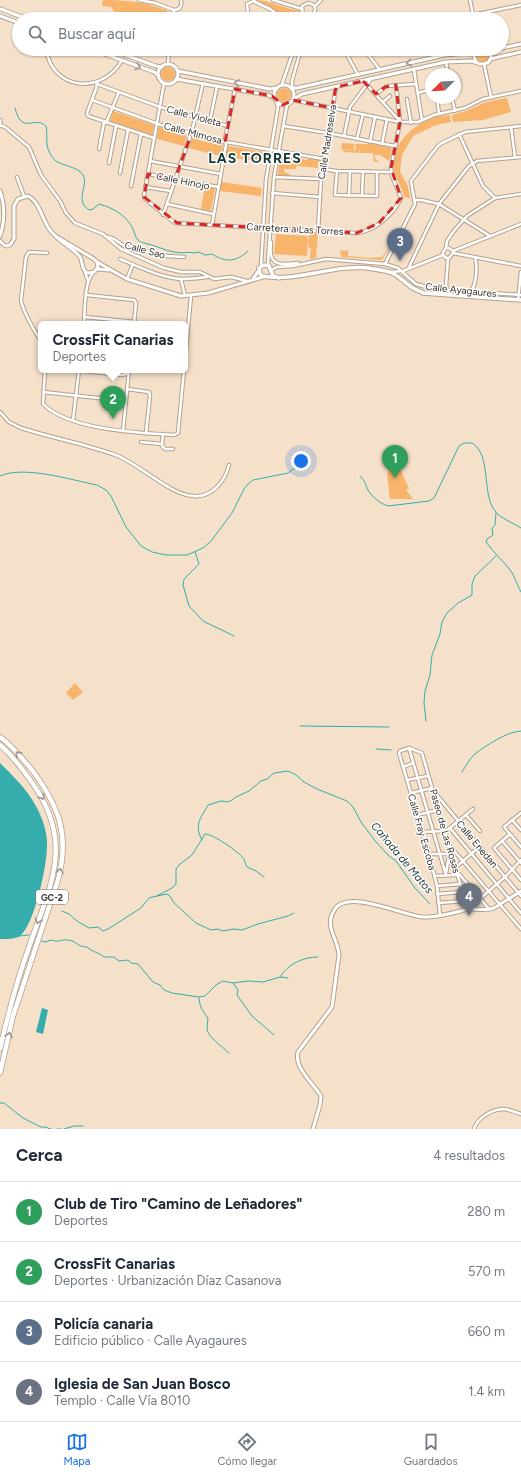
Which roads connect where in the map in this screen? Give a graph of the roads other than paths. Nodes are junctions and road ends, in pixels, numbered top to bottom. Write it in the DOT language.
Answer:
graph roads {
  1 [pos="140,0"];
  2 [pos="182,0"];
  3 [pos="248,0"];
  4 [pos="273,0"];
  5 [pos="321,0"];
  6 [pos="470,0"];
  7 [pos="254,1"];
  8 [pos="247,4"];
  9 [pos="521,5"];
  10 [pos="315,6"];
  11 [pos="0,9"];
  12 [pos="302,9"];
  13 [pos="174,10"];
  14 [pos="248,12"];
  15 [pos="274,12"];
  16 [pos="316,12"];
  17 [pos="472,12"];
  18 [pos="487,12"];
  19 [pos="12,13"];
  20 [pos="0,16"];
  21 [pos="12,20"];
  22 [pos="521,44"];
  23 [pos="509,47"];
  24 [pos="521,52"];
  25 [pos="509,55"];
  26 [pos="48,56"];
  27 [pos="111,56"];
  28 [pos="128,56"];
  29 [pos="169,56"];
  30 [pos="292,56"];
  31 [pos="299,56"];
  32 [pos="348,56"];
  33 [pos="369,56"];
  34 [pos="441,56"];
  35 [pos="474,56"];
  36 [pos="491,56"];
  37 [pos="503,56"];
  38 [pos="490,59"];
  39 [pos="122,60"];
  40 [pos="446,62"];
  41 [pos="476,62"];
  42 [pos="168,64"];
  43 [pos="484,64"];
  44 [pos="162,67"];
  45 [pos="447,68"];
  46 [pos="380,70"];
  47 [pos="414,70"];
  48 [pos="178,71"];
  49 [pos="358,75"];
  50 [pos="159,76"];
  51 [pos="176,79"];
  52 [pos="371,79"];
  53 [pos="362,81"];
  54 [pos="97,83"];
  55 [pos="164,83"];
  56 [pos="204,83"];
  57 [pos="282,84"];
  58 [pos="416,84"];
  59 [pos="396,85"];
  60 [pos="217,86"];
  61 [pos="292,87"];
  62 [pos="336,87"];
  63 [pos="366,87"];
  64 [pos="276,88"];
  65 [pos="235,89"];
  66 [pos="425,91"];
  67 [pos="521,91"];
  68 [pos="119,92"];
  69 [pos="418,93"];
  70 [pos="376,94"];
  71 [pos="390,96"];
  72 [pos="491,97"];
  73 [pos="274,98"];
  74 [pos="407,99"];
  75 [pos="92,100"];
  76 [pos="294,100"];
  77 [pos="383,102"];
  78 [pos="277,103"];
  79 [pos="438,104"];
  80 [pos="453,104"];
  81 [pos="287,105"];
  82 [pos="160,107"];
  83 [pos="112,108"];
  84 [pos="332,108"];
  85 [pos="455,111"];
  86 [pos="349,112"];
  87 [pos="363,114"];
  88 [pos="439,114"];
  89 [pos="196,117"];
  90 [pos="375,117"];
  91 [pos="387,119"];
  92 [pos="0,120"];
  93 [pos="422,120"];
  94 [pos="210,121"];
  95 [pos="105,122"];
  96 [pos="400,122"];
  97 [pos="157,123"];
  98 [pos="411,123"];
  99 [pos="0,126"];
  100 [pos="116,126"];
  101 [pos="228,126"];
  102 [pos="283,126"];
  103 [pos="521,126"];
  104 [pos="511,127"];
  105 [pos="128,130"];
  106 [pos="192,132"];
  107 [pos="328,133"];
  108 [pos="141,134"];
  109 [pos="458,134"];
  110 [pos="344,136"];
  111 [pos="154,138"];
  112 [pos="357,139"];
  113 [pos="226,142"];
  114 [pos="370,142"];
  115 [pos="382,144"];
  116 [pos="395,146"];
  117 [pos="99,149"];
  118 [pos="270,150"];
  119 [pos="277,151"];
  120 [pos="515,157"];
  121 [pos="521,157"];
  122 [pos="324,159"];
  123 [pos="150,161"];
  124 [pos="109,163"];
  125 [pos="472,164"];
  126 [pos="179,166"];
  127 [pos="322,169"];
  128 [pos="337,171"];
  129 [pos="350,171"];
  130 [pos="362,172"];
  131 [pos="377,172"];
  132 [pos="391,172"];
  133 [pos="120,173"];
  134 [pos="148,174"];
  135 [pos="221,174"];
  136 [pos="17,177"];
  137 [pos="274,177"];
  138 [pos="175,179"];
  139 [pos="321,179"];
  140 [pos="131,186"];
  141 [pos="145,187"];
  142 [pos="218,187"];
  143 [pos="0,191"];
  144 [pos="171,191"];
  145 [pos="272,193"];
  146 [pos="521,194"];
  147 [pos="24,196"];
  148 [pos="349,196"];
  149 [pos="362,196"];
  150 [pos="320,197"];
  151 [pos="495,198"];
  152 [pos="414,200"];
  153 [pos="167,204"];
  154 [pos="439,204"];
  155 [pos="213,214"];
  156 [pos="163,215"];
  157 [pos="464,219"];
  158 [pos="521,224"];
  159 [pos="212,225"];
  160 [pos="263,228"];
  161 [pos="270,228"];
  162 [pos="318,231"];
  163 [pos="0,236"];
  164 [pos="269,236"];
  165 [pos="490,236"];
  166 [pos="57,237"];
  167 [pos="108,237"];
  168 [pos="0,241"];
  169 [pos="446,248"];
  170 [pos="460,248"];
  171 [pos="453,252"];
  172 [pos="47,253"];
  173 [pos="443,255"];
  174 [pos="461,255"];
  175 [pos="184,257"];
  176 [pos="475,257"];
  177 [pos="90,258"];
  178 [pos="448,258"];
  179 [pos="120,259"];
  180 [pos="97,262"];
  181 [pos="82,263"];
  182 [pos="305,263"];
  183 [pos="133,264"];
  184 [pos="385,264"];
  185 [pos="269,266"];
  186 [pos="521,266"];
  187 [pos="260,268"];
  188 [pos="410,268"];
  189 [pos="97,269"];
  190 [pos="112,270"];
  191 [pos="272,270"];
  192 [pos="403,271"];
  193 [pos="85,272"];
  194 [pos="387,272"];
  195 [pos="521,272"];
  196 [pos="93,273"];
  197 [pos="208,277"];
  198 [pos="266,277"];
  199 [pos="279,278"];
  200 [pos="128,279"];
  201 [pos="181,279"];
  202 [pos="248,281"];
  203 [pos="88,284"];
  204 [pos="447,290"];
  205 [pos="471,292"];
  206 [pos="87,295"];
  207 [pos="185,296"];
  208 [pos="191,296"];
  209 [pos="520,297"];
  210 [pos="85,317"];
  211 [pos="84,321"];
  212 [pos="118,321"];
  213 [pos="134,321"];
  214 [pos="188,328"];
  215 [pos="38,338"];
  216 [pos="45,373"];
  217 [pos="79,373"];
  218 [pos="105,373"];
  219 [pos="126,373"];
  220 [pos="129,373"];
  221 [pos="184,373"];
  222 [pos="127,389"];
  223 [pos="43,392"];
  224 [pos="76,396"];
  225 [pos="126,401"];
  226 [pos="0,412"];
  227 [pos="73,420"];
  228 [pos="123,432"];
  229 [pos="146,433"];
  230 [pos="163,434"];
  231 [pos="141,442"];
  232 [pos="162,444"];
  233 [pos="173,450"];
  234 [pos="229,465"];
  235 [pos="0,737"];
  236 [pos="0,745"];
  237 [pos="409,748"];
  238 [pos="413,764"];
  239 [pos="403,766"];
  240 [pos="428,776"];
  241 [pos="418,778"];
  242 [pos="407,780"];
  243 [pos="432,788"];
  244 [pos="421,790"];
  245 [pos="433,792"];
  246 [pos="410,793"];
  247 [pos="473,809"];
  248 [pos="438,810"];
  249 [pos="428,812"];
  250 [pos="521,813"];
  251 [pos="417,815"];
  252 [pos="466,815"];
  253 [pos="512,820"];
  254 [pos="458,822"];
  255 [pos="450,828"];
  256 [pos="521,830"];
  257 [pos="480,831"];
  258 [pos="422,832"];
  259 [pos="434,832"];
  260 [pos="445,832"];
  261 [pos="510,834"];
  262 [pos="502,841"];
  263 [pos="448,845"];
  264 [pos="480,847"];
  265 [pos="521,847"];
  266 [pos="429,854"];
  267 [pos="440,854"];
  268 [pos="451,854"];
  269 [pos="472,854"];
  270 [pos="463,861"];
  271 [pos="520,862"];
  272 [pos="455,868"];
  273 [pos="513,870"];
  274 [pos="446,875"];
  275 [pos="457,875"];
  276 [pos="434,876"];
  277 [pos="505,877"];
  278 [pos="521,880"];
  279 [pos="460,884"];
  280 [pos="497,884"];
  281 [pos="437,886"];
  282 [pos="488,891"];
  283 [pos="462,892"];
  284 [pos="520,893"];
  285 [pos="437,894"];
  286 [pos="479,898"];
  287 [pos="510,899"];
  288 [pos="465,901"];
  289 [pos="438,903"];
  290 [pos="500,905"];
  291 [pos="468,909"];
  292 [pos="490,910"];
  293 [pos="521,912"];
  294 [pos="440,915"];
  295 [pos="521,929"];
  296 [pos="0,1049"];
  297 [pos="0,1073"];
  298 [pos="521,1114"];
  299 [pos="313,1129"];
  300 [pos="474,1129"];
  1 -- 13 [label="street"];
  2 -- 13 [label="street"];
  3 -- 7 [label="street"];
  3 -- 8 [label="street"];
  4 -- 12 [label="street"];
  5 -- 10 [label="street"];
  6 -- 17 [label="street"];
  7 -- 8 [label="street"];
  7 -- 15 [label="street"];
  8 -- 14 [label="street"];
  9 -- 18 [label="street"];
  10 -- 12 [label="street"];
  10 -- 16 [label="street"];
  11 -- 19 [label="street"];
  20 -- 21 [label="street"];
  22 -- 23 [label="street"];
  24 -- 25 [label="street"];
  26 -- 54 [label="street"];
  27 -- 39 [label="street"];
  28 -- 44 [label="street"];
  29 -- 42 [label="street"];
  30 -- 57 [label="street"];
  31 -- 61 [label="street"];
  32 -- 49 [label="street"];
  33 -- 46 [label="street"];
  34 -- 46 [label="street, one-way"];
  35 -- 41 [label="street"];
  36 -- 38 [label="street"];
  37 -- 38 [label="street"];
  38 -- 43 [label="street"];
  39 -- 50 [label="street, one-way"];
  39 -- 54 [label="street"];
  40 -- 41 [label="street"];
  40 -- 45 [label="street"];
  40 -- 47 [label="street"];
  41 -- 43 [label="street"];
  42 -- 44 [label="street"];
  42 -- 48 [label="street"];
  43 -- 72 [label="street"];
  44 -- 50 [label="street"];
  46 -- 49 [label="street"];
  47 -- 52 [label="street"];
  47 -- 58 [label="street"];
  48 -- 51 [label="street"];
  64 -- 48 [label="street, one-way"];
  49 -- 61 [label="street"];
  50 -- 55 [label="street"];
  51 -- 55 [label="street"];
  51 -- 56 [label="street"];
  52 -- 53 [label="street"];
  52 -- 63 [label="street, Calle Madreselva"];
  53 -- 62 [label="street"];
  53 -- 63 [label="street"];
  54 -- 68 [label="street, Calle Violeta"];
  54 -- 75 [label="street"];
  55 -- 82 [label="street"];
  56 -- 60 [label="street"];
  56 -- 89 [label="street"];
  57 -- 61 [label="street"];
  57 -- 64 [label="street"];
  58 -- 59 [label="street"];
  58 -- 69 [label="street"];
  59 -- 70 [label="street"];
  59 -- 96 [label="street"];
  60 -- 65 [label="street"];
  60 -- 94 [label="street"];
  61 -- 76 [label="street"];
  62 -- 76 [label="street"];
  62 -- 84 [label="street, Calle Madreselva"];
  63 -- 70 [label="street"];
  63 -- 86 [label="street, Calle Madreselva"];
  64 -- 73 [label="street"];
  65 -- 73 [label="street"];
  65 -- 101 [label="street"];
  66 -- 69 [label="street"];
  67 -- 72 [label="street"];
  68 -- 82 [label="street, Calle Violeta"];
  68 -- 83 [label="street"];
  69 -- 93 [label="street"];
  70 -- 77 [label="street"];
  71 -- 77 [label="street"];
  72 -- 85 [label="street"];
  73 -- 78 [label="street"];
  74 -- 98 [label="street"];
  75 -- 83 [label="street, Calle Mimosa"];
  75 -- 95 [label="street"];
  76 -- 81 [label="street"];
  76 -- 84 [label="street"];
  77 -- 96 [label="street"];
  78 -- 81 [label="street"];
  78 -- 118 [label="street"];
  79 -- 88 [label="street"];
  80 -- 85 [label="street"];
  81 -- 102 [label="street"];
  82 -- 89 [label="street, Calle Violeta"];
  82 -- 97 [label="street"];
  83 -- 95 [label="street"];
  83 -- 97 [label="street, Calle Mimosa"];
  84 -- 86 [label="street"];
  84 -- 107 [label="street, Calle Madreselva"];
  85 -- 88 [label="street"];
  86 -- 87 [label="street"];
  86 -- 110 [label="street"];
  87 -- 90 [label="street"];
  87 -- 112 [label="street"];
  88 -- 93 [label="street"];
  89 -- 94 [label="street, Calle Violeta"];
  89 -- 106 [label="street"];
  90 -- 91 [label="street"];
  90 -- 114 [label="street"];
  91 -- 96 [label="street"];
  91 -- 115 [label="street"];
  92 -- 99 [label="street"];
  93 -- 98 [label="street"];
  94 -- 101 [label="street, Calle Violeta"];
  95 -- 100 [label="street"];
  95 -- 117 [label="street"];
  96 -- 98 [label="street"];
  96 -- 116 [label="street"];
  97 -- 106 [label="street, Calle Mimosa"];
  97 -- 111 [label="street"];
  99 -- 167 [label="street"];
  100 -- 105 [label="street"];
  100 -- 124 [label="street"];
  101 -- 113 [label="street"];
  102 -- 107 [label="street"];
  102 -- 119 [label="street"];
  103 -- 104 [label="street"];
  104 -- 109 [label="street"];
  104 -- 120 [label="street"];
  105 -- 108 [label="street"];
  105 -- 133 [label="street"];
  106 -- 113 [label="street, Calle Mimosa"];
  106 -- 126 [label="street"];
  107 -- 110 [label="street"];
  107 -- 122 [label="street, Calle Madreselva"];
  108 -- 111 [label="street"];
  108 -- 140 [label="street"];
  109 -- 125 [label="street"];
  109 -- 152 [label="street"];
  110 -- 112 [label="street"];
  111 -- 123 [label="street"];
  112 -- 114 [label="street"];
  113 -- 118 [label="street, Calle Mimosa"];
  113 -- 135 [label="street"];
  114 -- 115 [label="street"];
  115 -- 116 [label="street"];
  116 -- 132 [label="street"];
  118 -- 119 [label="street, Calle Mimosa"];
  118 -- 160 [label="street"];
  119 -- 122 [label="street, Calle Mimosa"];
  119 -- 137 [label="street"];
  120 -- 121 [label="street"];
  120 -- 125 [label="street"];
  122 -- 127 [label="street, Calle Madreselva"];
  123 -- 126 [label="street"];
  123 -- 134 [label="street"];
  125 -- 151 [label="street"];
  125 -- 154 [label="street"];
  126 -- 135 [label="street"];
  126 -- 138 [label="street"];
  127 -- 128 [label="street"];
  127 -- 139 [label="street, Calle Madreselva"];
  128 -- 129 [label="street"];
  128 -- 148 [label="street"];
  129 -- 130 [label="street"];
  129 -- 148 [label="street"];
  130 -- 131 [label="street"];
  130 -- 149 [label="street"];
  131 -- 132 [label="street"];
  131 -- 149 [label="street"];
  132 -- 162 [label="street, Carretera a Las Torres"];
  134 -- 138 [label="street, Calle Hinojo"];
  134 -- 141 [label="street"];
  135 -- 142 [label="street"];
  136 -- 147 [label="street"];
  137 -- 139 [label="street"];
  137 -- 145 [label="street"];
  138 -- 142 [label="street, Calle Hinojo"];
  138 -- 144 [label="street"];
  139 -- 150 [label="street, Calle Madreselva"];
  141 -- 144 [label="street"];
  141 -- 156 [label="street"];
  142 -- 155 [label="street"];
  143 -- 163 [label="street"];
  144 -- 153 [label="street"];
  145 -- 150 [label="street"];
  145 -- 161 [label="street"];
  146 -- 151 [label="street"];
  147 -- 166 [label="street"];
  147 -- 168 [label="street"];
  148 -- 149 [label="street"];
  150 -- 162 [label="street, Calle Madreselva"];
  151 -- 157 [label="street"];
  152 -- 154 [label="street"];
  152 -- 184 [label="street"];
  153 -- 155 [label="street"];
  153 -- 156 [label="street"];
  154 -- 157 [label="street"];
  154 -- 188 [label="street"];
  155 -- 159 [label="street"];
  156 -- 159 [label="street, Carretera a Las Torres"];
  157 -- 165 [label="street"];
  157 -- 169 [label="street"];
  158 -- 165 [label="street"];
  159 -- 160 [label="street, Carretera a Las Torres"];
  160 -- 161 [label="street, Carretera a Las Torres"];
  160 -- 187 [label="street"];
  161 -- 162 [label="street, Carretera a Las Torres"];
  161 -- 164 [label="street"];
  164 -- 182 [label="street"];
  164 -- 185 [label="street"];
  165 -- 170 [label="street"];
  166 -- 177 [label="street"];
  166 -- 181 [label="street"];
  167 -- 175 [label="street, Calle Sao"];
  167 -- 197 [label="street"];
  169 -- 171 [label="street"];
  169 -- 173 [label="street"];
  170 -- 171 [label="street"];
  170 -- 174 [label="street"];
  171 -- 174 [label="street"];
  171 -- 178 [label="street"];
  172 -- 215 [label="street"];
  173 -- 178 [label="street"];
  173 -- 188 [label="street"];
  174 -- 176 [label="street"];
  176 -- 186 [label="street"];
  176 -- 205 [label="street"];
  177 -- 180 [label="street"];
  177 -- 181 [label="street"];
  178 -- 204 [label="street"];
  179 -- 183 [label="street"];
  180 -- 189 [label="street"];
  180 -- 190 [label="street"];
  181 -- 193 [label="street"];
  182 -- 184 [label="street, Calle Ayagaures"];
  182 -- 191 [label="street"];
  183 -- 200 [label="street"];
  183 -- 201 [label="street"];
  184 -- 192 [label="street, Calle Ayagaures"];
  185 -- 187 [label="main road"];
  185 -- 191 [label="main road"];
  187 -- 198 [label="main road"];
  187 -- 202 [label="street"];
  188 -- 192 [label="street"];
  189 -- 190 [label="street"];
  189 -- 196 [label="street"];
  190 -- 200 [label="street"];
  191 -- 198 [label="main road"];
  191 -- 199 [label="main road"];
  192 -- 194 [label="street"];
  192 -- 204 [label="street, Calle Ayagaures"];
  193 -- 196 [label="street"];
  193 -- 203 [label="street"];
  194 -- 199 [label="main road"];
  194 -- 209 [label="main road"];
  195 -- 209 [label="street"];
  196 -- 203 [label="street"];
  197 -- 201 [label="street"];
  197 -- 202 [label="street"];
  198 -- 199 [label="main road"];
  198 -- 202 [label="street"];
  200 -- 207 [label="street"];
  201 -- 207 [label="street"];
  202 -- 208 [label="street"];
  203 -- 206 [label="street"];
  204 -- 205 [label="street, Calle Ayagaures"];
  205 -- 209 [label="street, Calle Ayagaures"];
  206 -- 210 [label="street"];
  206 -- 213 [label="street"];
  207 -- 208 [label="street"];
  208 -- 214 [label="street"];
  210 -- 211 [label="street"];
  210 -- 212 [label="street"];
  216 -- 223 [label="street"];
  217 -- 224 [label="street"];
  218 -- 219 [label="street"];
  220 -- 222 [label="street"];
  221 -- 230 [label="street"];
  222 -- 225 [label="street"];
  222 -- 229 [label="street"];
  223 -- 224 [label="street"];
  223 -- 227 [label="street"];
  224 -- 225 [label="street"];
  224 -- 227 [label="street"];
  225 -- 228 [label="street"];
  226 -- 234 [label="street"];
  227 -- 228 [label="street"];
  228 -- 229 [label="street"];
  229 -- 230 [label="street"];
  230 -- 232 [label="street"];
  231 -- 232 [label="street"];
  232 -- 233 [label="street"];
  297 -- 235 [label="highway, GC-2, one-way"];
  236 -- 296 [label="highway, GC-2, one-way"];
  237 -- 238 [label="street"];
  237 -- 239 [label="street, Calle Fray Escoba"];
  237 -- 240 [label="street, Paseo de Las Rosas"];
  238 -- 239 [label="street"];
  238 -- 241 [label="street"];
  239 -- 242 [label="street, Calle Fray Escoba"];
  240 -- 241 [label="street"];
  240 -- 243 [label="street, Paseo de Las Rosas"];
  241 -- 242 [label="street"];
  241 -- 244 [label="street"];
  242 -- 246 [label="street, Calle Fray Escoba"];
  243 -- 244 [label="street"];
  243 -- 245 [label="street, Paseo de Las Rosas"];
  244 -- 246 [label="street"];
  244 -- 249 [label="street"];
  245 -- 248 [label="street, Paseo de Las Rosas"];
  245 -- 254 [label="street, Calle Enedan"];
  246 -- 251 [label="street, Calle Fray Escoba"];
  247 -- 252 [label="street"];
  248 -- 249 [label="street"];
  248 -- 260 [label="street, Paseo de Las Rosas"];
  249 -- 251 [label="street"];
  249 -- 259 [label="street"];
  250 -- 253 [label="street"];
  251 -- 258 [label="street, Calle Fray Escoba"];
  252 -- 254 [label="street"];
  252 -- 257 [label="street"];
  253 -- 256 [label="street"];
  253 -- 261 [label="street"];
  254 -- 255 [label="street"];
  254 -- 264 [label="street, Calle Enedan"];
  255 -- 260 [label="street"];
  255 -- 269 [label="street"];
  258 -- 259 [label="street"];
  258 -- 266 [label="street, Calle Fray Escoba"];
  259 -- 260 [label="street"];
  259 -- 267 [label="street"];
  260 -- 263 [label="street, Paseo de Las Rosas"];
  261 -- 262 [label="street"];
  261 -- 265 [label="street"];
  262 -- 271 [label="street"];
  262 -- 273 [label="street"];
  263 -- 268 [label="street, Paseo de Las Rosas"];
  263 -- 270 [label="street"];
  264 -- 269 [label="street"];
  264 -- 277 [label="street, Calle Enedan"];
  266 -- 267 [label="street"];
  266 -- 276 [label="street, Calle Fray Escoba"];
  267 -- 268 [label="street"];
  267 -- 274 [label="street"];
  268 -- 272 [label="street, Paseo de Las Rosas"];
  268 -- 274 [label="street"];
  269 -- 270 [label="street"];
  269 -- 280 [label="street"];
  270 -- 272 [label="street"];
  270 -- 282 [label="street"];
  271 -- 273 [label="street"];
  272 -- 275 [label="street, Paseo de Las Rosas"];
  273 -- 277 [label="street"];
  273 -- 278 [label="street"];
  274 -- 275 [label="street"];
  274 -- 276 [label="street"];
  275 -- 279 [label="street, Paseo de Las Rosas"];
  275 -- 286 [label="street"];
  276 -- 281 [label="street, Calle Fray Escoba"];
  277 -- 280 [label="street"];
  277 -- 284 [label="street, Calle Enedan"];
  279 -- 281 [label="street"];
  279 -- 283 [label="street, Paseo de Las Rosas"];
  280 -- 282 [label="street"];
  280 -- 287 [label="street"];
  281 -- 285 [label="street, Calle Fray Escoba"];
  282 -- 286 [label="street"];
  282 -- 290 [label="street"];
  283 -- 285 [label="street"];
  283 -- 288 [label="street, Paseo de Las Rosas"];
  284 -- 287 [label="street"];
  285 -- 289 [label="street, Calle Fray Escoba"];
  286 -- 291 [label="street"];
  286 -- 292 [label="street"];
  287 -- 290 [label="street"];
  287 -- 293 [label="street"];
  288 -- 289 [label="street"];
  288 -- 291 [label="street, Paseo de Las Rosas"];
  289 -- 294 [label="street, Calle Fray Escoba"];
  290 -- 292 [label="street"];
  290 -- 295 [label="street"];
  291 -- 292 [label="street"];
  291 -- 294 [label="street"];
  294 -- 299 [label="street"];
  298 -- 300 [label="street"];
}
